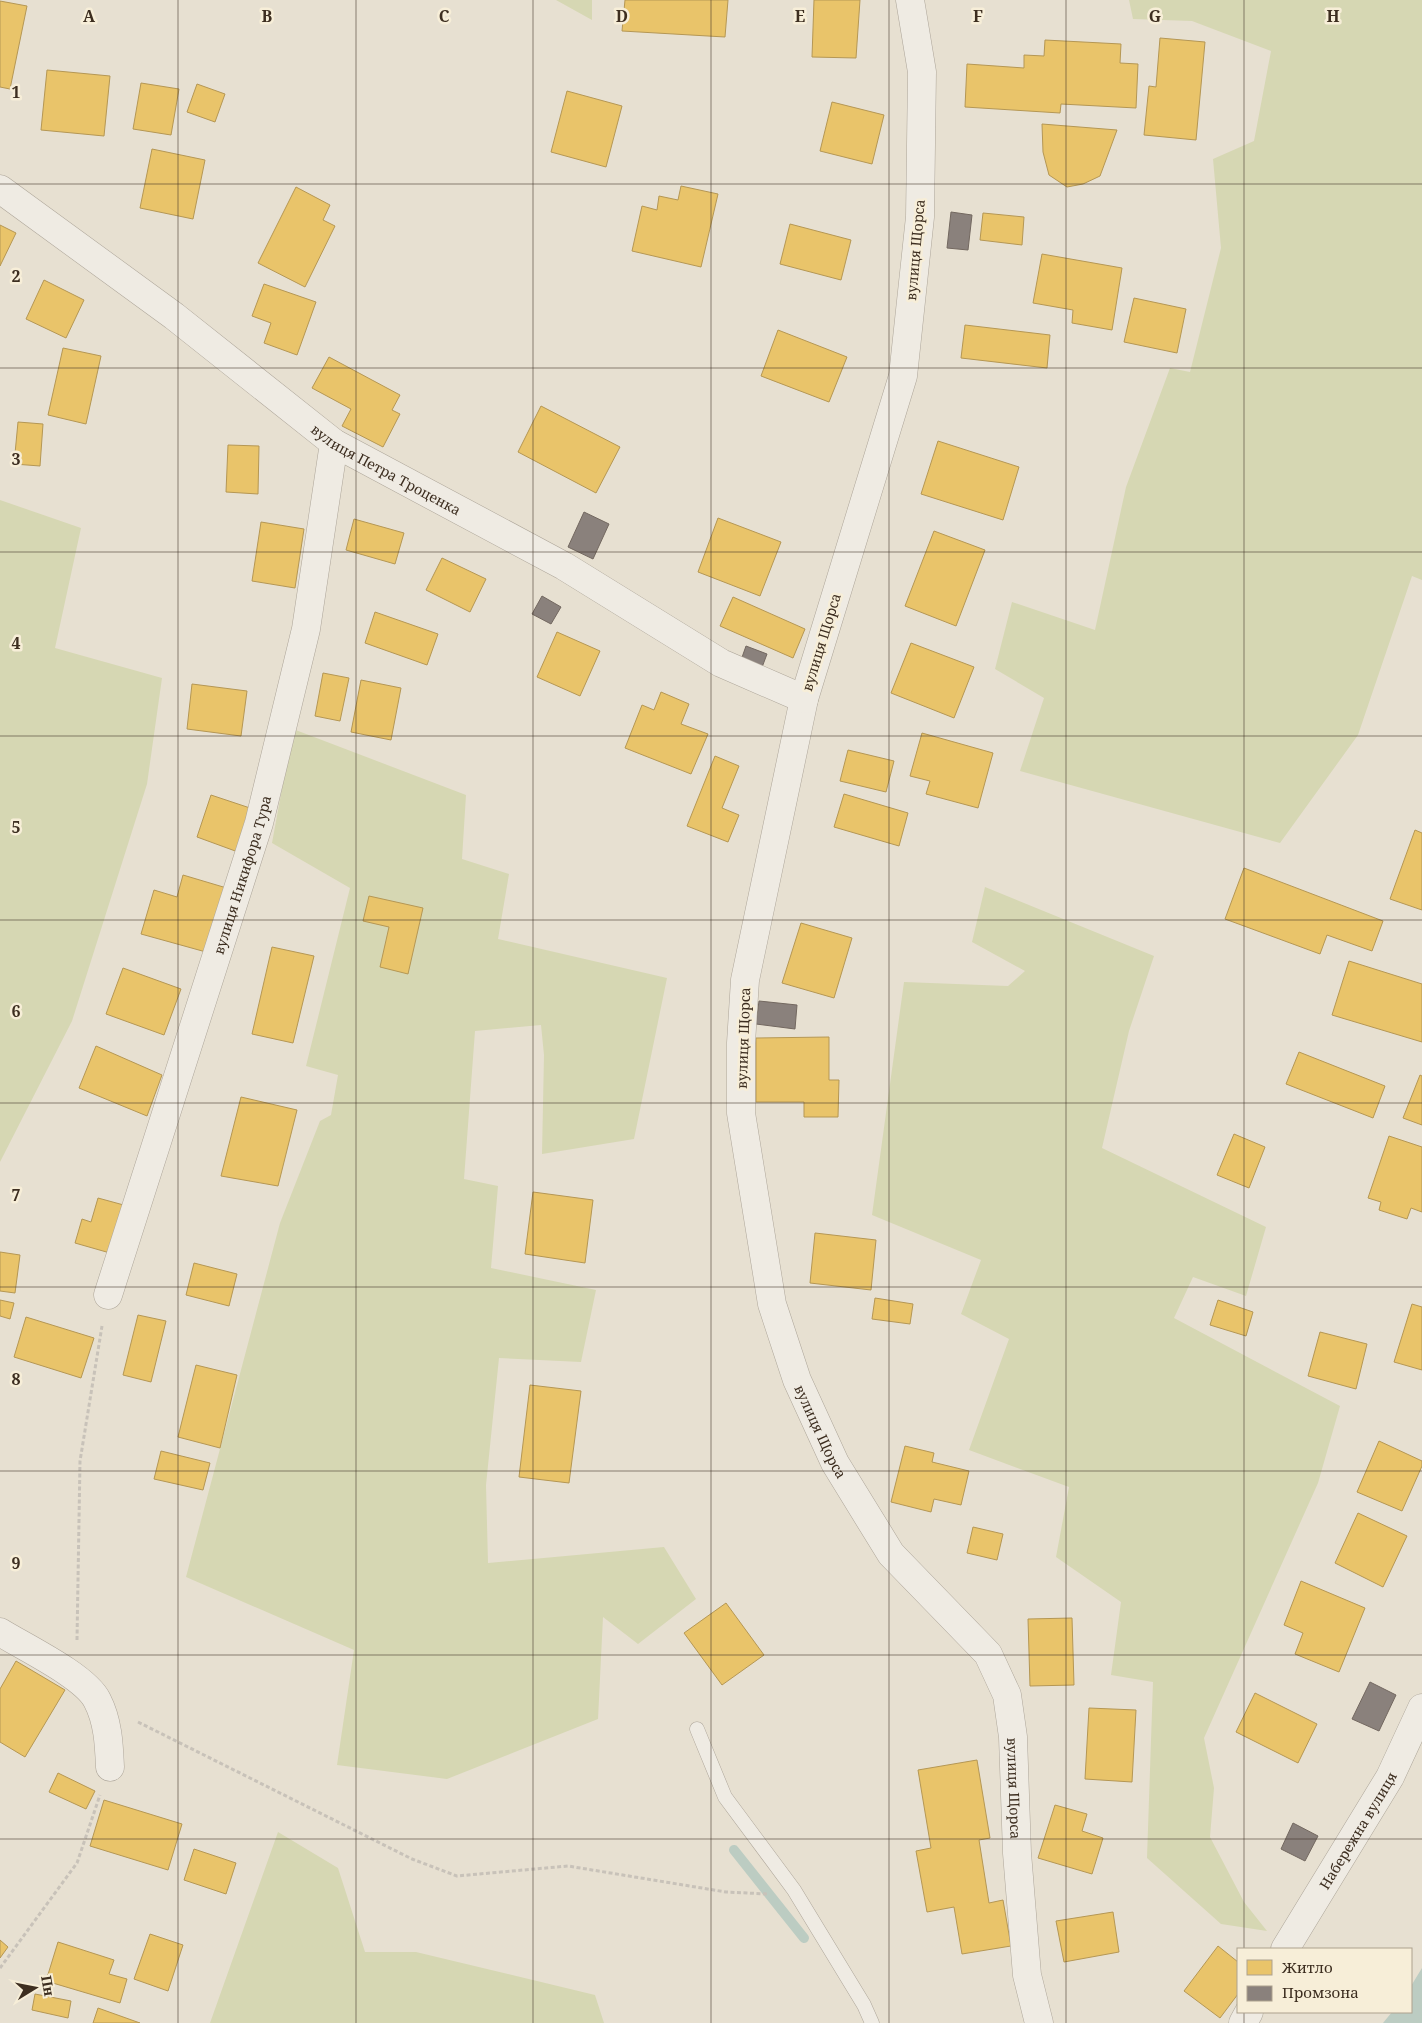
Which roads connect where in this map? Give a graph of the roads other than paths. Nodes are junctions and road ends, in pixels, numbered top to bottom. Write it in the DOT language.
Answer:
graph roads {
  1 [pos="910,0"];
  2 [pos="0,189"];
  3 [pos="334,443"];
  4 [pos="804,699"];
  5 [pos="108,1295"];
  6 [pos="0,1632"];
  7 [pos="1422,1708"];
  8 [pos="697,1729"];
  9 [pos="110,1767"];
  10 [pos="1286,1948"];
  11 [pos="872,2023"];
  12 [pos="1039,2023"];
  1 -- 4 [label="street, вулиця Щорса"];
  2 -- 3 [label="street, вулиця Петра Троценка"];
  3 -- 4 [label="street, вулиця Петра Троценка"];
  3 -- 5 [label="street, вулиця Никифора Тура"];
  4 -- 12 [label="street, вулиця Щорса"];
  6 -- 9 [label="street"];
  7 -- 10 [label="street, Набережна вулиця"];
  8 -- 11 [label="lane"];
}
